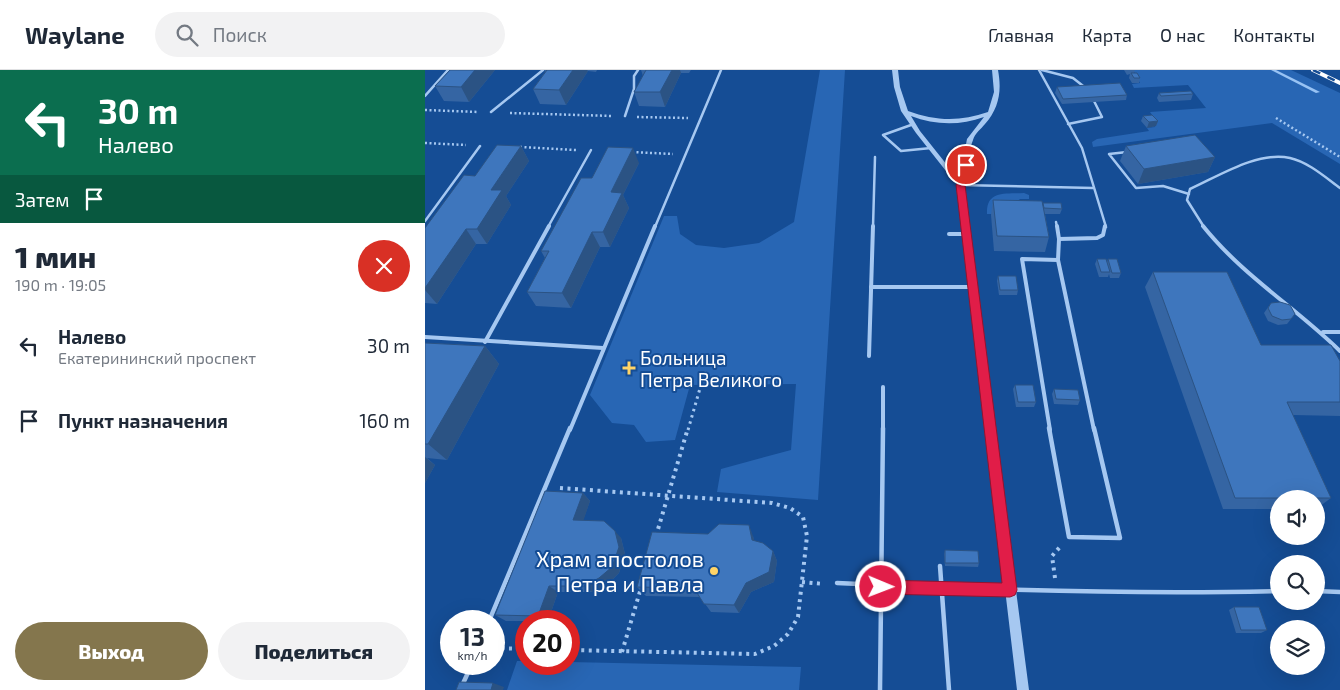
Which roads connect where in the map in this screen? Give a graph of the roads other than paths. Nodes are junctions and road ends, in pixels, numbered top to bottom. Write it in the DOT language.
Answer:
graph roads {
  1 [pos="448,70"];
  2 [pos="543,70"];
  3 [pos="638,70"];
  4 [pos="721,70"];
  5 [pos="895,70"];
  6 [pos="995,70"];
  7 [pos="1041,70"];
  8 [pos="425,96"];
  9 [pos="903,111"];
  10 [pos="491,112"];
  11 [pos="991,112"];
  12 [pos="625,116"];
  13 [pos="1068,124"];
  14 [pos="911,125"];
  15 [pos="480,146"];
  16 [pos="931,148"];
  17 [pos="591,150"];
  18 [pos="1128,152"];
  19 [pos="875,157"];
  20 [pos="960,185"];
  21 [pos="1093,188"];
  22 [pos="1340,188"];
  23 [pos="1189,194"];
  24 [pos="425,221"];
  25 [pos="1056,222"];
  26 [pos="949,234"];
  27 [pos="967,234"];
  28 [pos="1059,239"];
  29 [pos="1058,260"];
  30 [pos="973,286"];
  31 [pos="871,287"];
  32 [pos="1323,332"];
  33 [pos="1340,332"];
  34 [pos="425,337"];
  35 [pos="485,342"];
  36 [pos="603,348"];
  37 [pos="1340,351"];
  38 [pos="869,356"];
  39 [pos="883,387"];
  40 [pos="940,566"];
  41 [pos="837,584"];
  42 [pos="881,587"];
  43 [pos="941,588"];
  44 [pos="1010,590"];
  45 [pos="1270,591"];
  46 [pos="1325,591"];
  47 [pos="1340,592"];
  48 [pos="494,610"];
  49 [pos="467,675"];
  50 [pos="460,690"];
  51 [pos="880,690"];
  52 [pos="949,690"];
  53 [pos="1023,690"];
  1 -- 8 [label="lane"];
  2 -- 10 [label="lane"];
  3 -- 12 [label="lane"];
  4 -- 36 [label="lane"];
  5 -- 9 [label="street"];
  6 -- 11 [label="street"];
  7 -- 13 [label="lane"];
  7 -- 13 [label="lane"];
  9 -- 11 [label="street"];
  9 -- 14 [label="street"];
  11 -- 20 [label="street"];
  13 -- 21 [label="lane"];
  14 -- 16 [label="street"];
  14 -- 16 [label="lane"];
  15 -- 24 [label="lane"];
  16 -- 20 [label="street"];
  17 -- 35 [label="lane"];
  18 -- 23 [label="lane"];
  19 -- 31 [label="lane"];
  20 -- 21 [label="lane"];
  20 -- 27 [label="street"];
  21 -- 28 [label="lane"];
  22 -- 23 [label="lane"];
  23 -- 32 [label="lane"];
  25 -- 28 [label="lane"];
  26 -- 27 [label="lane"];
  27 -- 30 [label="street"];
  28 -- 29 [label="lane"];
  29 -- 29 [label="lane"];
  30 -- 31 [label="lane"];
  30 -- 44 [label="street"];
  31 -- 38 [label="lane"];
  32 -- 33 [label="lane"];
  32 -- 37 [label="lane"];
  34 -- 35 [label="lane"];
  35 -- 36 [label="lane"];
  36 -- 48 [label="lane"];
  39 -- 42 [label="lane"];
  40 -- 43 [label="lane"];
  41 -- 42 [label="lane"];
  42 -- 43 [label="lane"];
  42 -- 51 [label="lane"];
  43 -- 44 [label="lane"];
  43 -- 52 [label="lane"];
  44 -- 45 [label="lane"];
  44 -- 53 [label="street"];
  46 -- 47 [label="lane"];
  49 -- 50 [label="lane"];
}
